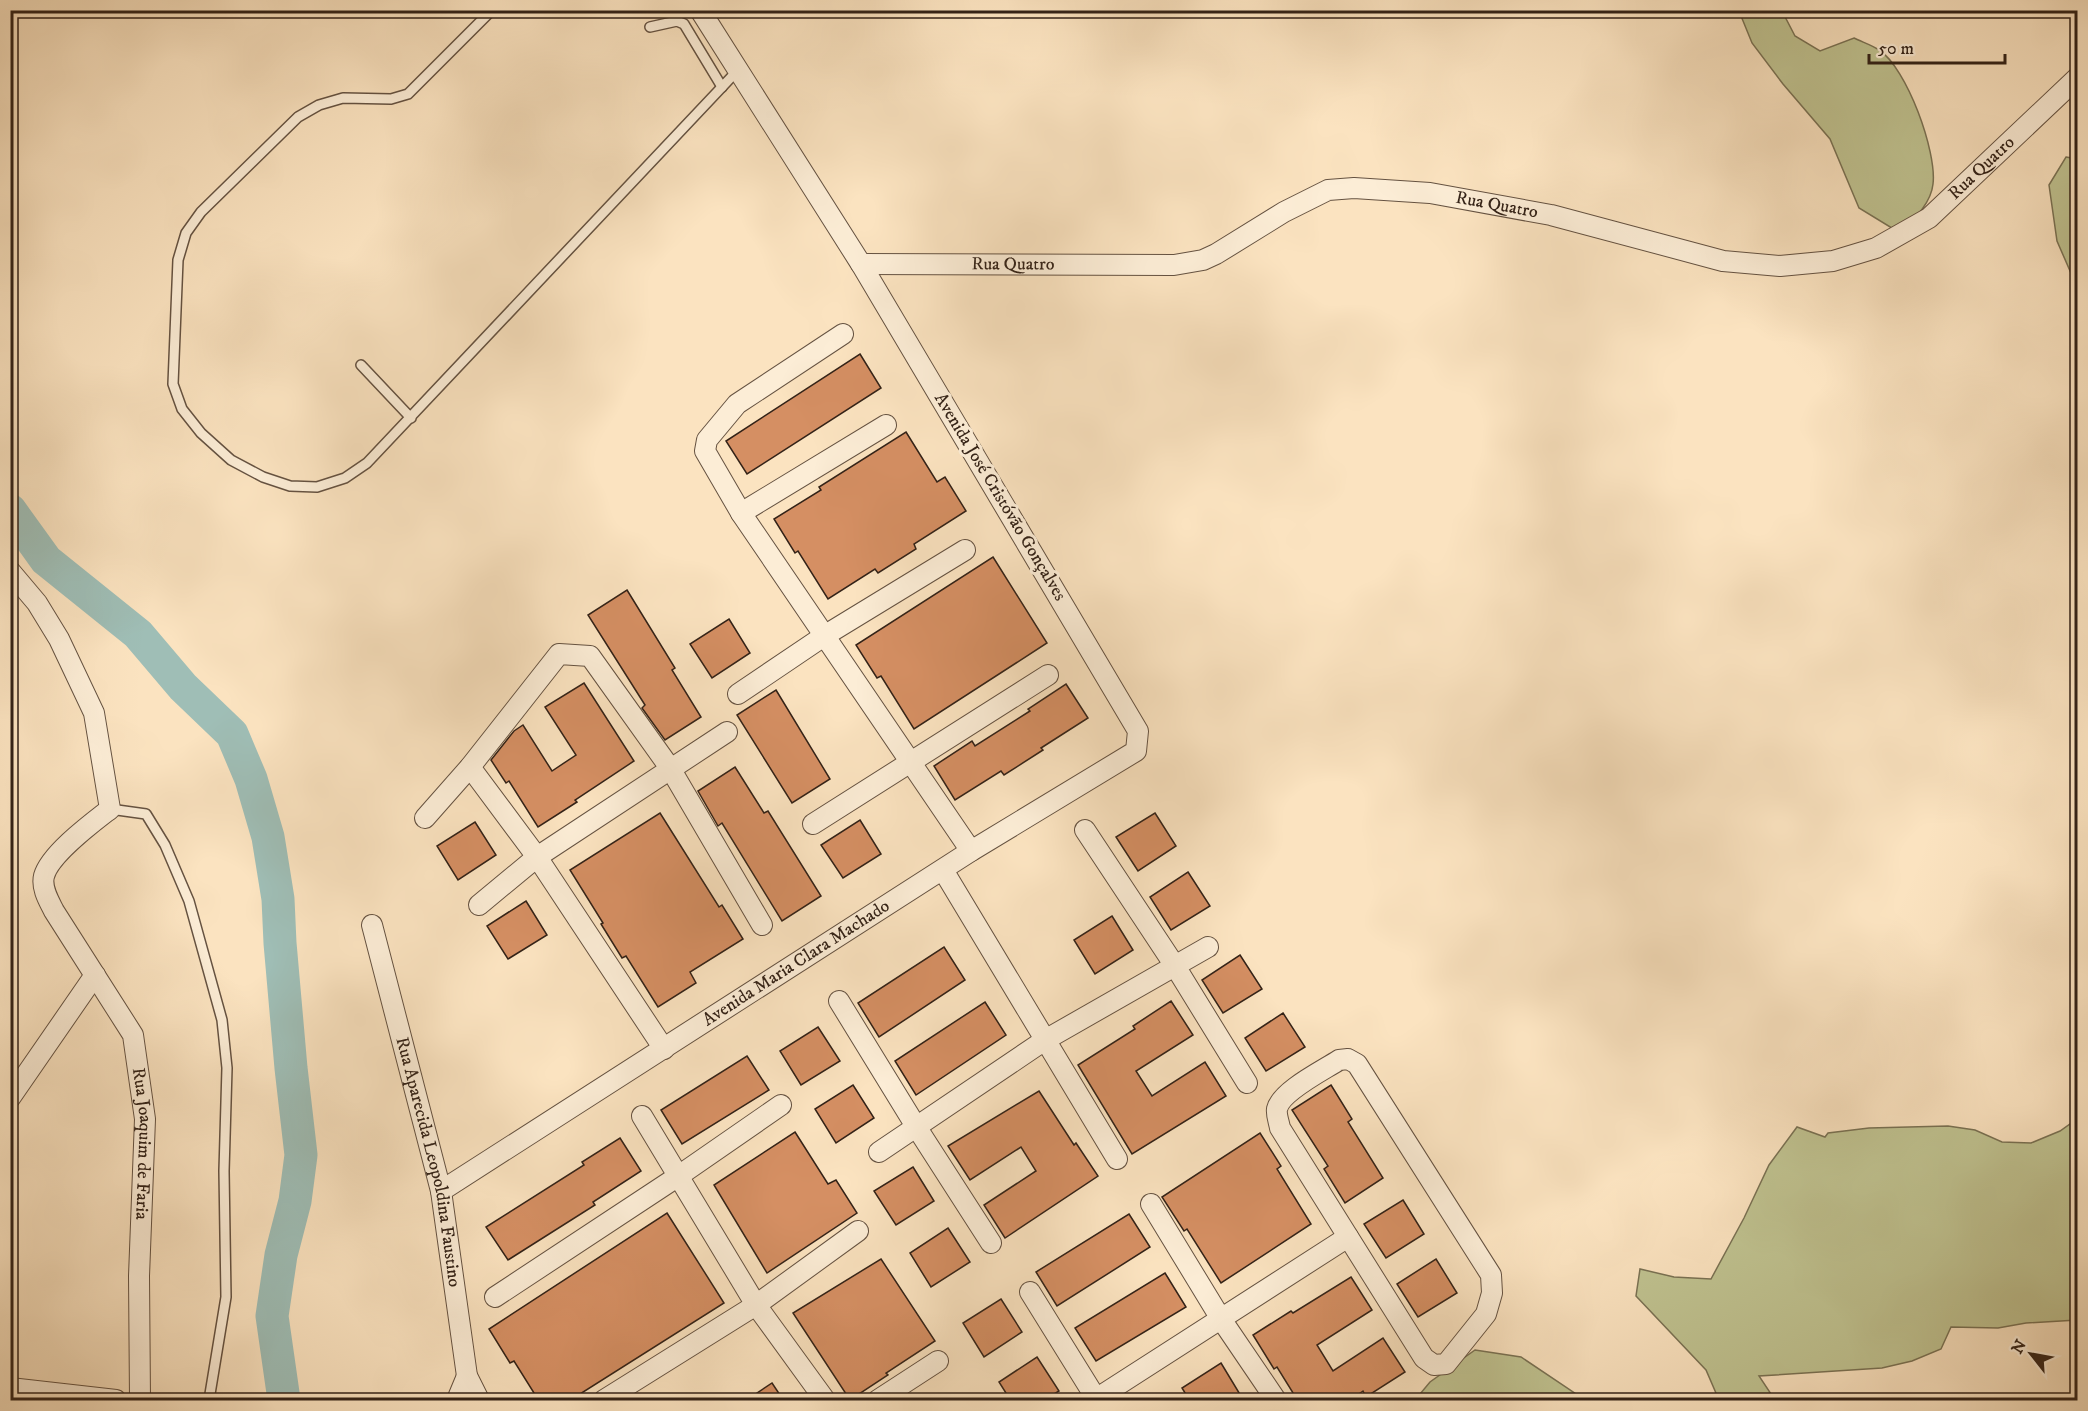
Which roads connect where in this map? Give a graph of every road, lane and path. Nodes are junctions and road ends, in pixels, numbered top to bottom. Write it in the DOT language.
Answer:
graph roads {
  1 [pos="492,10"];
  2 [pos="700,10"];
  3 [pos="650,27"];
  4 [pos="738,70"];
  5 [pos="2078,77"];
  6 [pos="722,87"];
  7 [pos="861,264"];
  8 [pos="843,334"];
  9 [pos="362,365"];
  10 [pos="411,418"];
  11 [pos="886,425"];
  12 [pos="741,513"];
  13 [pos="965,549"];
  14 [pos="10,571"];
  15 [pos="824,636"];
  16 [pos="1048,675"];
  17 [pos="738,694"];
  18 [pos="1138,731"];
  19 [pos="727,732"];
  20 [pos="909,763"];
  21 [pos="470,766"];
  22 [pos="670,768"];
  23 [pos="110,809"];
  24 [pos="424,818"];
  25 [pos="813,824"];
  26 [pos="1085,830"];
  27 [pos="971,851"];
  28 [pos="537,857"];
  29 [pos="943,870"];
  30 [pos="479,905"];
  31 [pos="372,925"];
  32 [pos="762,925"];
  33 [pos="1208,946"];
  34 [pos="1175,966"];
  35 [pos="95,975"];
  36 [pos="839,1001"];
  37 [pos="1045,1040"];
  38 [pos="664,1049"];
  39 [pos="1248,1083"];
  40 [pos="10,1098"];
  41 [pos="781,1105"];
  42 [pos="642,1116"];
  43 [pos="916,1128"];
  44 [pos="879,1152"];
  45 [pos="1117,1159"];
  46 [pos="677,1177"];
  47 [pos="441,1191"];
  48 [pos="1151,1204"];
  49 [pos="858,1231"];
  50 [pos="1348,1237"];
  51 [pos="991,1243"];
  52 [pos="1030,1292"];
  53 [pos="495,1297"];
  54 [pos="756,1305"];
  55 [pos="1221,1319"];
  56 [pos="938,1361"];
  57 [pos="467,1376"];
  58 [pos="10,1388"];
  59 [pos="1097,1400"];
  60 [pos="116,1401"];
  61 [pos="140,1401"];
  62 [pos="209,1401"];
  63 [pos="457,1401"];
  64 [pos="479,1401"];
  65 [pos="604,1401"];
  66 [pos="825,1401"];
  67 [pos="878,1401"];
  68 [pos="1276,1401"];
  1 -- 10 [label="lane"];
  2 -- 4 [label="street, Avenida José Cristóvão Gonçalves"];
  3 -- 6 [label="lane"];
  4 -- 6 [label="lane"];
  4 -- 7 [label="street, Avenida José Cristóvão Gonçalves"];
  5 -- 7 [label="street, Rua Quatro"];
  6 -- 10 [label="lane"];
  7 -- 18 [label="street, Avenida José Cristóvão Gonçalves"];
  8 -- 12 [label="street"];
  9 -- 10 [label="lane"];
  11 -- 12 [label="street"];
  12 -- 15 [label="street"];
  13 -- 15 [label="street"];
  14 -- 23 [label="street"];
  15 -- 17 [label="street"];
  15 -- 20 [label="street"];
  16 -- 20 [label="street"];
  18 -- 27 [label="street, Avenida Maria Clara Machado"];
  19 -- 22 [label="street"];
  20 -- 25 [label="street"];
  20 -- 27 [label="street"];
  21 -- 22 [label="street"];
  21 -- 24 [label="street"];
  21 -- 28 [label="street"];
  22 -- 28 [label="street"];
  22 -- 32 [label="street"];
  23 -- 35 [label="street, Rua Joaquim de Faria"];
  23 -- 62 [label="lane"];
  26 -- 34 [label="street"];
  27 -- 29 [label="street, Avenida Maria Clara Machado"];
  28 -- 30 [label="street"];
  28 -- 38 [label="street"];
  29 -- 37 [label="street"];
  29 -- 38 [label="street, Avenida Maria Clara Machado"];
  31 -- 47 [label="street, Rua Aparecida Leopoldina Faustino"];
  33 -- 34 [label="street"];
  34 -- 37 [label="street"];
  34 -- 39 [label="street"];
  35 -- 40 [label="street"];
  35 -- 61 [label="street, Rua Joaquim de Faria"];
  36 -- 43 [label="street"];
  37 -- 43 [label="street"];
  37 -- 45 [label="street"];
  38 -- 47 [label="street, Avenida Maria Clara Machado"];
  41 -- 46 [label="street"];
  42 -- 46 [label="street"];
  43 -- 44 [label="street"];
  43 -- 51 [label="street"];
  46 -- 53 [label="street"];
  46 -- 54 [label="street"];
  47 -- 57 [label="street, Rua Aparecida Leopoldina Faustino"];
  48 -- 55 [label="street"];
  49 -- 54 [label="street"];
  50 -- 50 [label="street"];
  50 -- 55 [label="street"];
  52 -- 59 [label="street"];
  54 -- 65 [label="street"];
  54 -- 66 [label="street"];
  55 -- 59 [label="street"];
  55 -- 68 [label="street"];
  56 -- 67 [label="street"];
  57 -- 63 [label="street"];
  57 -- 64 [label="street, Rua Aparecida Leopoldina Faustino"];
  58 -- 60 [label="street"];
}
